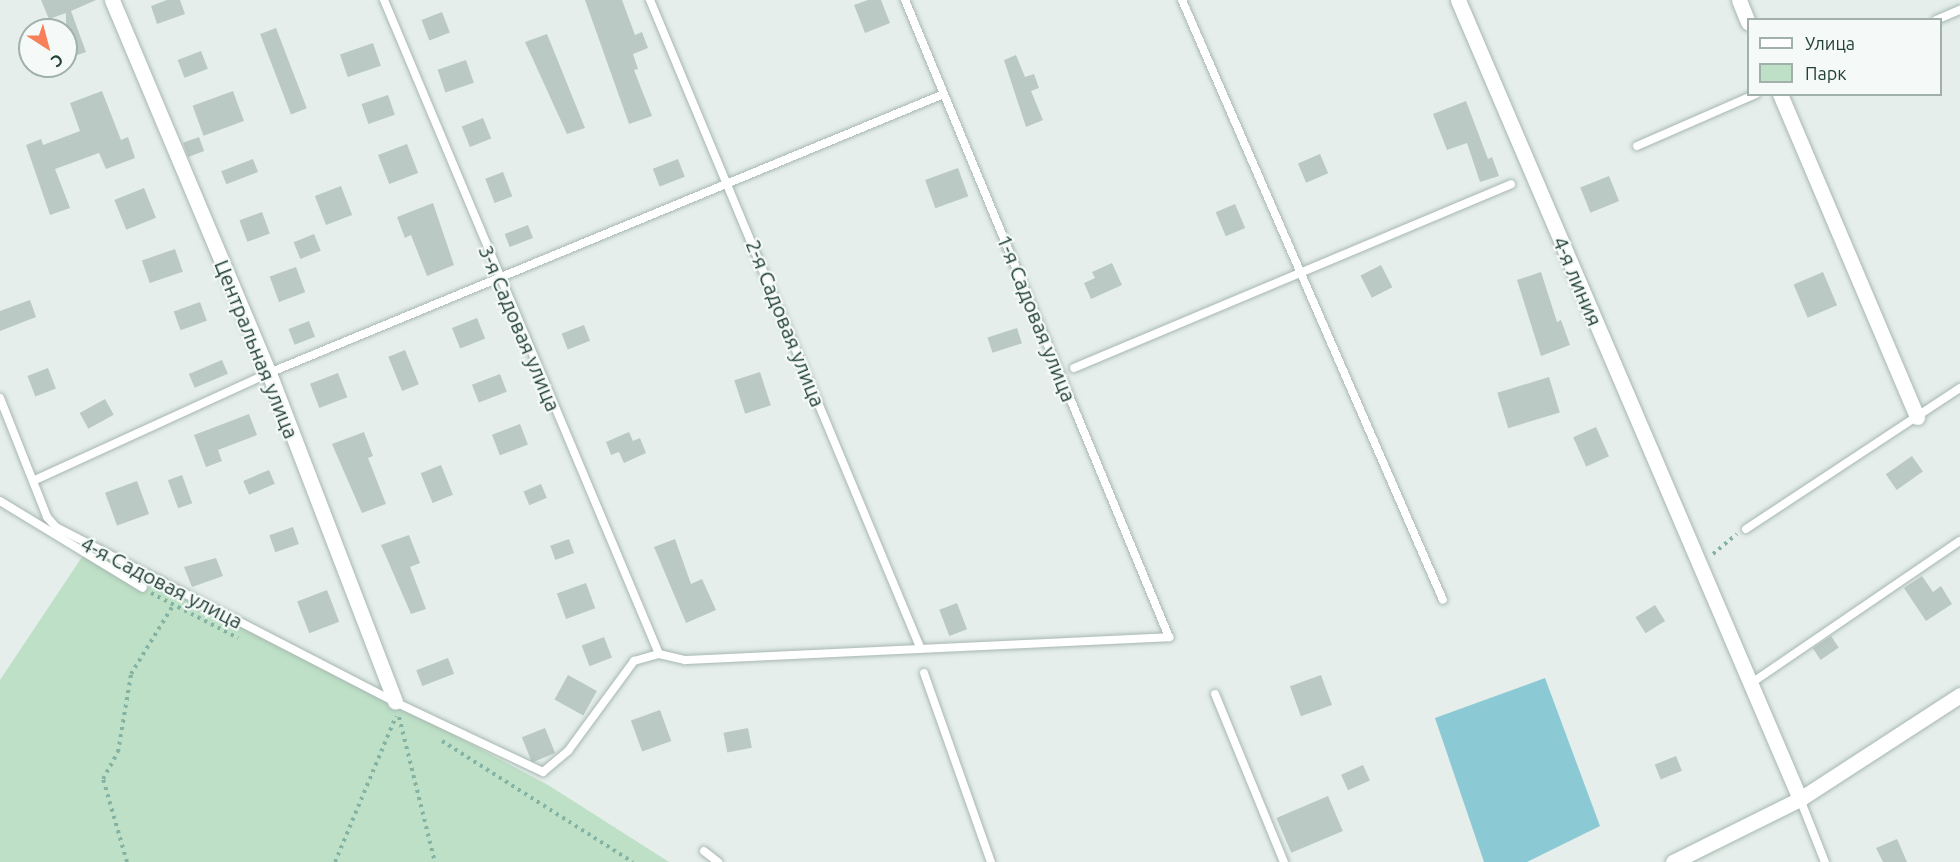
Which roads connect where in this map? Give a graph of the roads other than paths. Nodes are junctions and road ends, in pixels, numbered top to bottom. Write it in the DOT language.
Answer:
graph roads {
  1 [pos="112,0"];
  2 [pos="384,0"];
  3 [pos="650,0"];
  4 [pos="905,0"];
  5 [pos="1182,0"];
  6 [pos="1458,0"];
  7 [pos="1739,0"];
  8 [pos="1960,10"];
  9 [pos="1747,18"];
  10 [pos="1941,18"];
  11 [pos="944,94"];
  12 [pos="1751,96"];
  13 [pos="1781,96"];
  14 [pos="1637,146"];
  15 [pos="728,183"];
  16 [pos="1511,184"];
  17 [pos="1298,273"];
  18 [pos="499,278"];
  19 [pos="1074,368"];
  20 [pos="269,374"];
  21 [pos="1960,388"];
  22 [pos="0,398"];
  23 [pos="1917,417"];
  24 [pos="35,480"];
  25 [pos="0,501"];
  26 [pos="1746,529"];
  27 [pos="1960,540"];
  28 [pos="143,588"];
  29 [pos="1443,600"];
  30 [pos="920,647"];
  31 [pos="659,654"];
  32 [pos="924,674"];
  33 [pos="1750,684"];
  34 [pos="1215,694"];
  35 [pos="1960,695"];
  36 [pos="396,707"];
  37 [pos="1800,800"];
  38 [pos="704,850"];
  39 [pos="718,862"];
  40 [pos="991,862"];
  41 [pos="1284,862"];
  42 [pos="1673,862"];
  43 [pos="1825,862"];
  1 -- 20 [label="street, Центральная улица"];
  2 -- 18 [label="lane, 3-я Садовая улица"];
  3 -- 15 [label="lane, 2-я Садовая улица"];
  4 -- 11 [label="lane, 1-я Садовая улица"];
  5 -- 17 [label="lane"];
  6 -- 33 [label="street, 4-я линия"];
  7 -- 9 [label="street"];
  8 -- 10 [label="lane"];
  11 -- 15 [label="lane"];
  11 -- 30 [label="lane, 1-я Садовая улица"];
  12 -- 14 [label="lane"];
  13 -- 23 [label="street"];
  15 -- 18 [label="lane"];
  15 -- 30 [label="lane, 2-я Садовая улица"];
  16 -- 17 [label="lane"];
  17 -- 19 [label="lane"];
  17 -- 29 [label="lane"];
  18 -- 20 [label="lane"];
  18 -- 31 [label="lane, 3-я Садовая улица"];
  20 -- 24 [label="lane"];
  20 -- 36 [label="street, Центральная улица"];
  21 -- 23 [label="lane"];
  22 -- 24 [label="lane, 4-я Садовая улица"];
  23 -- 26 [label="lane"];
  24 -- 36 [label="lane, 4-я Садовая улица"];
  25 -- 28 [label="lane"];
  27 -- 33 [label="lane"];
  30 -- 31 [label="lane"];
  31 -- 36 [label="lane, 4-я Садовая улица"];
  32 -- 40 [label="lane"];
  33 -- 37 [label="street, 4-я линия"];
  34 -- 41 [label="lane"];
  35 -- 37 [label="street"];
  37 -- 42 [label="street"];
  37 -- 43 [label="lane"];
  38 -- 39 [label="lane"];
}
